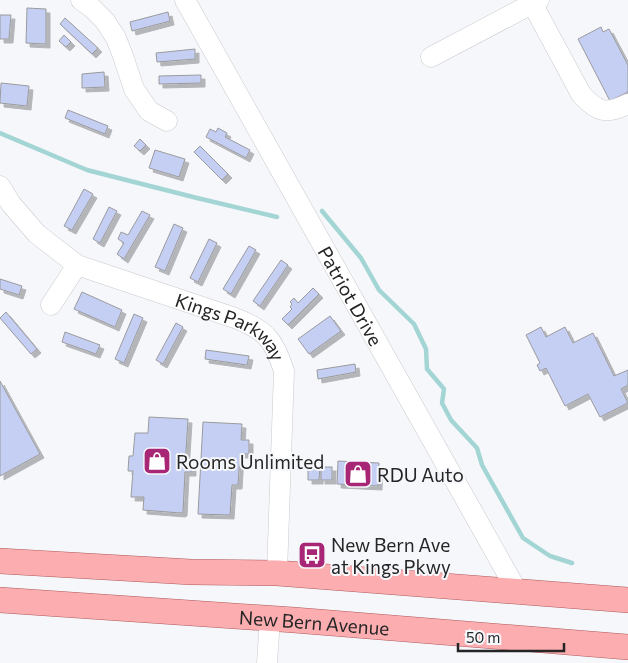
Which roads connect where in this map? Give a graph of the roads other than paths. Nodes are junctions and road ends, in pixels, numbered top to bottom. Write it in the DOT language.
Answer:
graph roads {
  1 [pos="81,0"];
  2 [pos="185,0"];
  3 [pos="535,2"];
  4 [pos="431,58"];
  5 [pos="628,104"];
  6 [pos="167,121"];
  7 [pos="0,186"];
  8 [pos="76,265"];
  9 [pos="51,305"];
  10 [pos="0,561"];
  11 [pos="277,573"];
  12 [pos="517,591"];
  13 [pos="0,600"];
  14 [pos="628,600"];
  15 [pos="270,619"];
  16 [pos="628,647"];
  17 [pos="266,663"];
  1 -- 6 [label="street"];
  2 -- 12 [label="street, Patriot Drive"];
  3 -- 4 [label="street"];
  3 -- 5 [label="street"];
  7 -- 8 [label="street, Kings Parkway"];
  8 -- 9 [label="street"];
  8 -- 11 [label="street, Kings Parkway"];
  10 -- 11 [label="main road"];
  11 -- 12 [label="main road"];
  12 -- 14 [label="main road"];
  13 -- 15 [label="main road, New Bern Avenue"];
  15 -- 16 [label="main road, New Bern Avenue"];
  15 -- 17 [label="street"];
}
